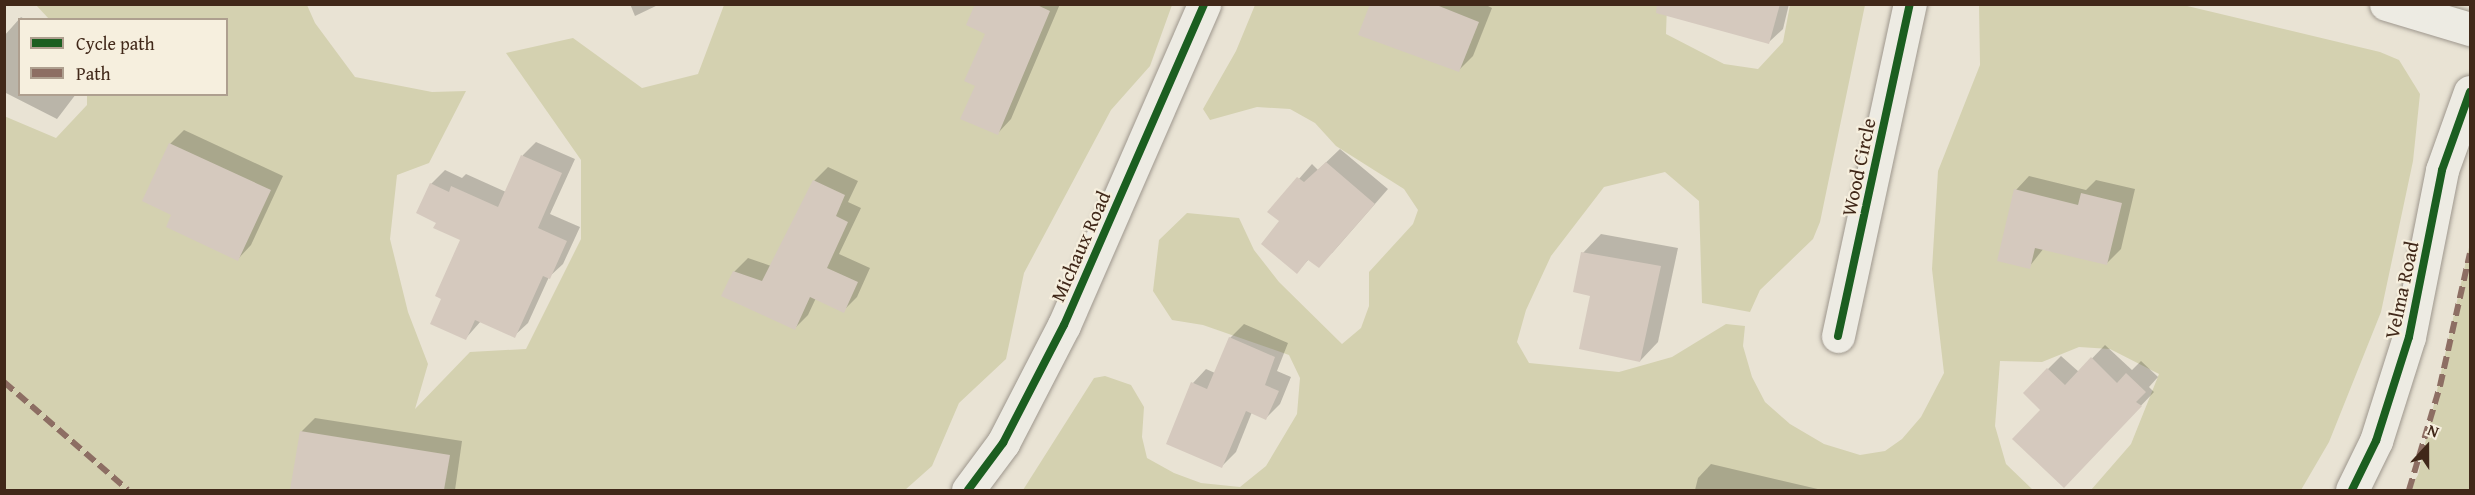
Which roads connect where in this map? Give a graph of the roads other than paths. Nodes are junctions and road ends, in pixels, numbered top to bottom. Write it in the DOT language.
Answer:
graph roads {
  1 [pos="1204,4"];
  2 [pos="1910,4"];
  3 [pos="2386,4"];
  4 [pos="2470,29"];
  5 [pos="2470,92"];
  6 [pos="1838,336"];
  7 [pos="968,490"];
  8 [pos="2352,490"];
  1 -- 7 [label="street, Michaux Road"];
  2 -- 6 [label="street, Wood Circle"];
  3 -- 4 [label="street"];
  5 -- 8 [label="street, Velma Road"];
}
